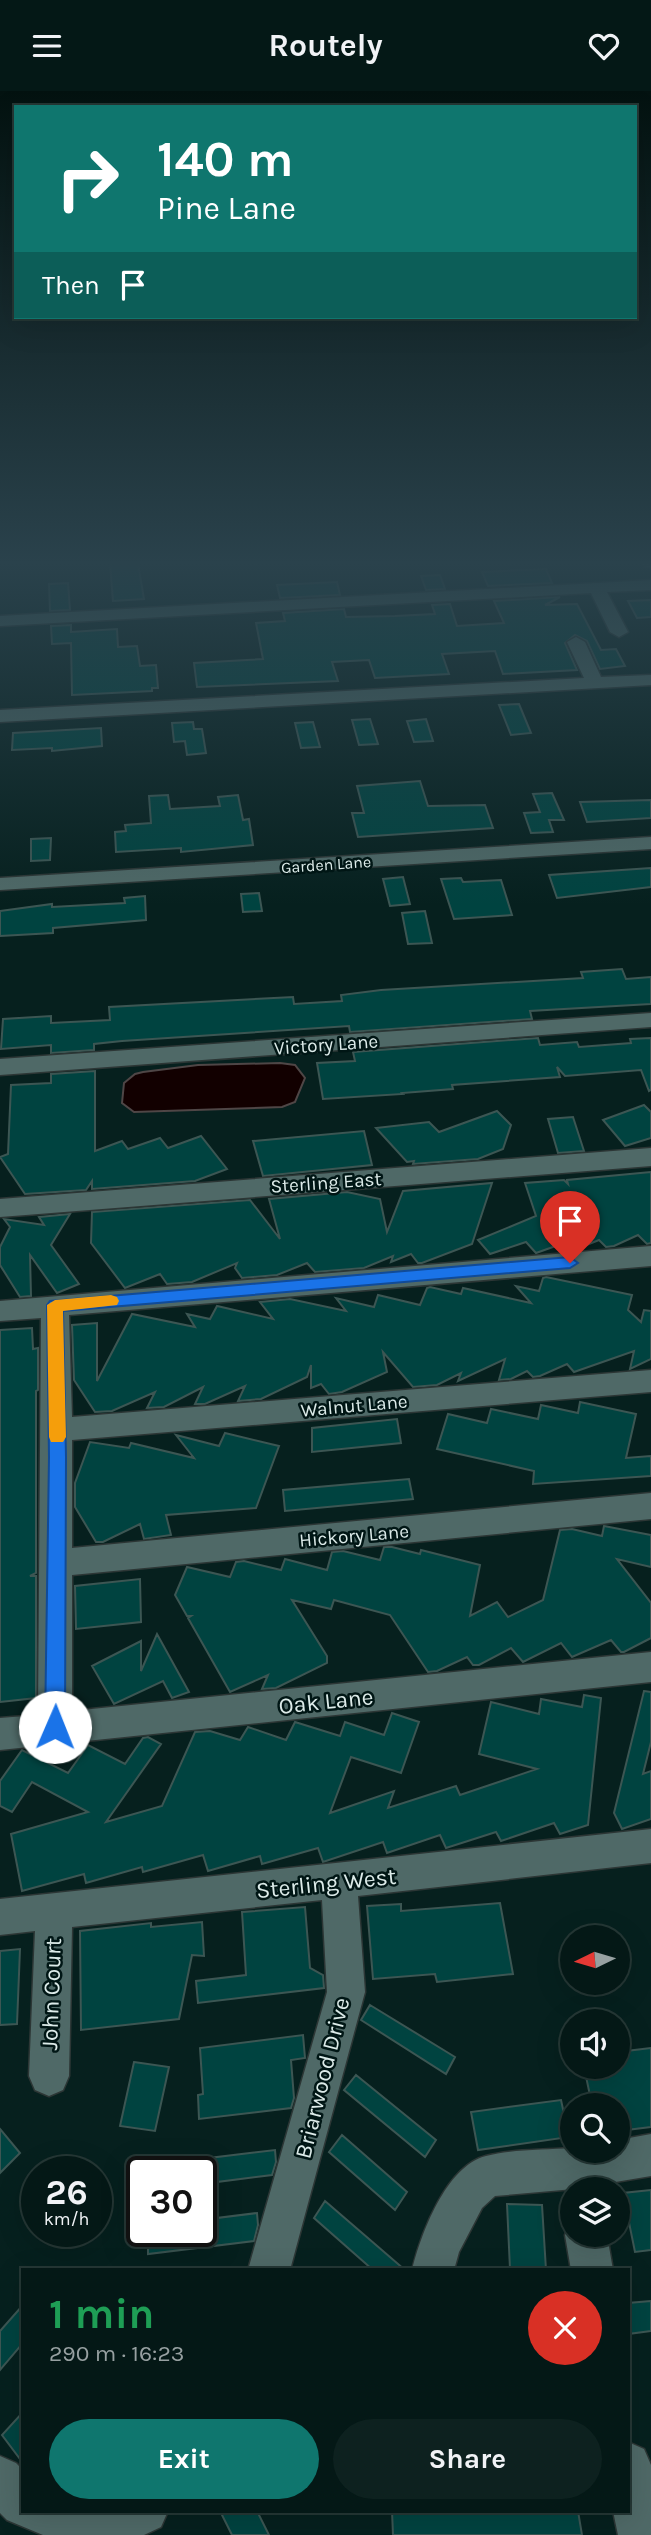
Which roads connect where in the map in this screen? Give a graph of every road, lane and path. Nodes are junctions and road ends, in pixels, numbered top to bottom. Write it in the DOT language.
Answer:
graph roads {
  1 [pos="592,677"];
  2 [pos="651,680"];
  3 [pos="595,683"];
  4 [pos="0,716"];
  5 [pos="651,843"];
  6 [pos="0,884"];
  7 [pos="651,1020"];
  8 [pos="0,1067"];
  9 [pos="651,1157"];
  10 [pos="0,1208"];
  11 [pos="651,1256"];
  12 [pos="55,1305"];
  13 [pos="0,1311"];
  14 [pos="651,1381"];
  15 [pos="57,1430"];
  16 [pos="651,1506"];
  17 [pos="57,1563"];
  18 [pos="651,1667"];
  19 [pos="55,1727"];
  20 [pos="0,1734"];
  21 [pos="651,1846"];
  22 [pos="339,1882"];
  23 [pos="54,1912"];
  24 [pos="0,1917"];
  25 [pos="49,2076"];
  26 [pos="651,2155"];
  27 [pos="579,2177"];
  28 [pos="560,2178"];
  29 [pos="588,2247"];
  30 [pos="270,2268"];
  31 [pos="434,2268"];
  32 [pos="593,2268"];
  33 [pos="630,2476"];
  34 [pos="0,2479"];
  35 [pos="21,2502"];
  36 [pos="47,2513"];
  37 [pos="140,2513"];
  38 [pos="641,2535"];
  1 -- 3 [label="street"];
  2 -- 3 [label="street"];
  3 -- 4 [label="street"];
  5 -- 6 [label="street, Garden Lane"];
  7 -- 8 [label="street, Victory Lane"];
  9 -- 10 [label="street, Sterling East"];
  11 -- 12 [label="street"];
  12 -- 13 [label="street"];
  12 -- 15 [label="street"];
  14 -- 15 [label="street, Walnut Lane"];
  15 -- 17 [label="street"];
  16 -- 17 [label="street, Hickory Lane"];
  17 -- 19 [label="street"];
  18 -- 19 [label="street, Oak Lane"];
  19 -- 20 [label="street, Oak Lane"];
  21 -- 22 [label="street, Sterling West"];
  22 -- 23 [label="street, Sterling West"];
  22 -- 30 [label="street, Briarwood Drive"];
  23 -- 24 [label="street, Sterling West"];
  23 -- 25 [label="street, John Court"];
  26 -- 27 [label="street"];
  28 -- 31 [label="street"];
  29 -- 32 [label="street"];
  33 -- 38 [label="street"];
  34 -- 35 [label="street"];
  36 -- 37 [label="street"];
}
